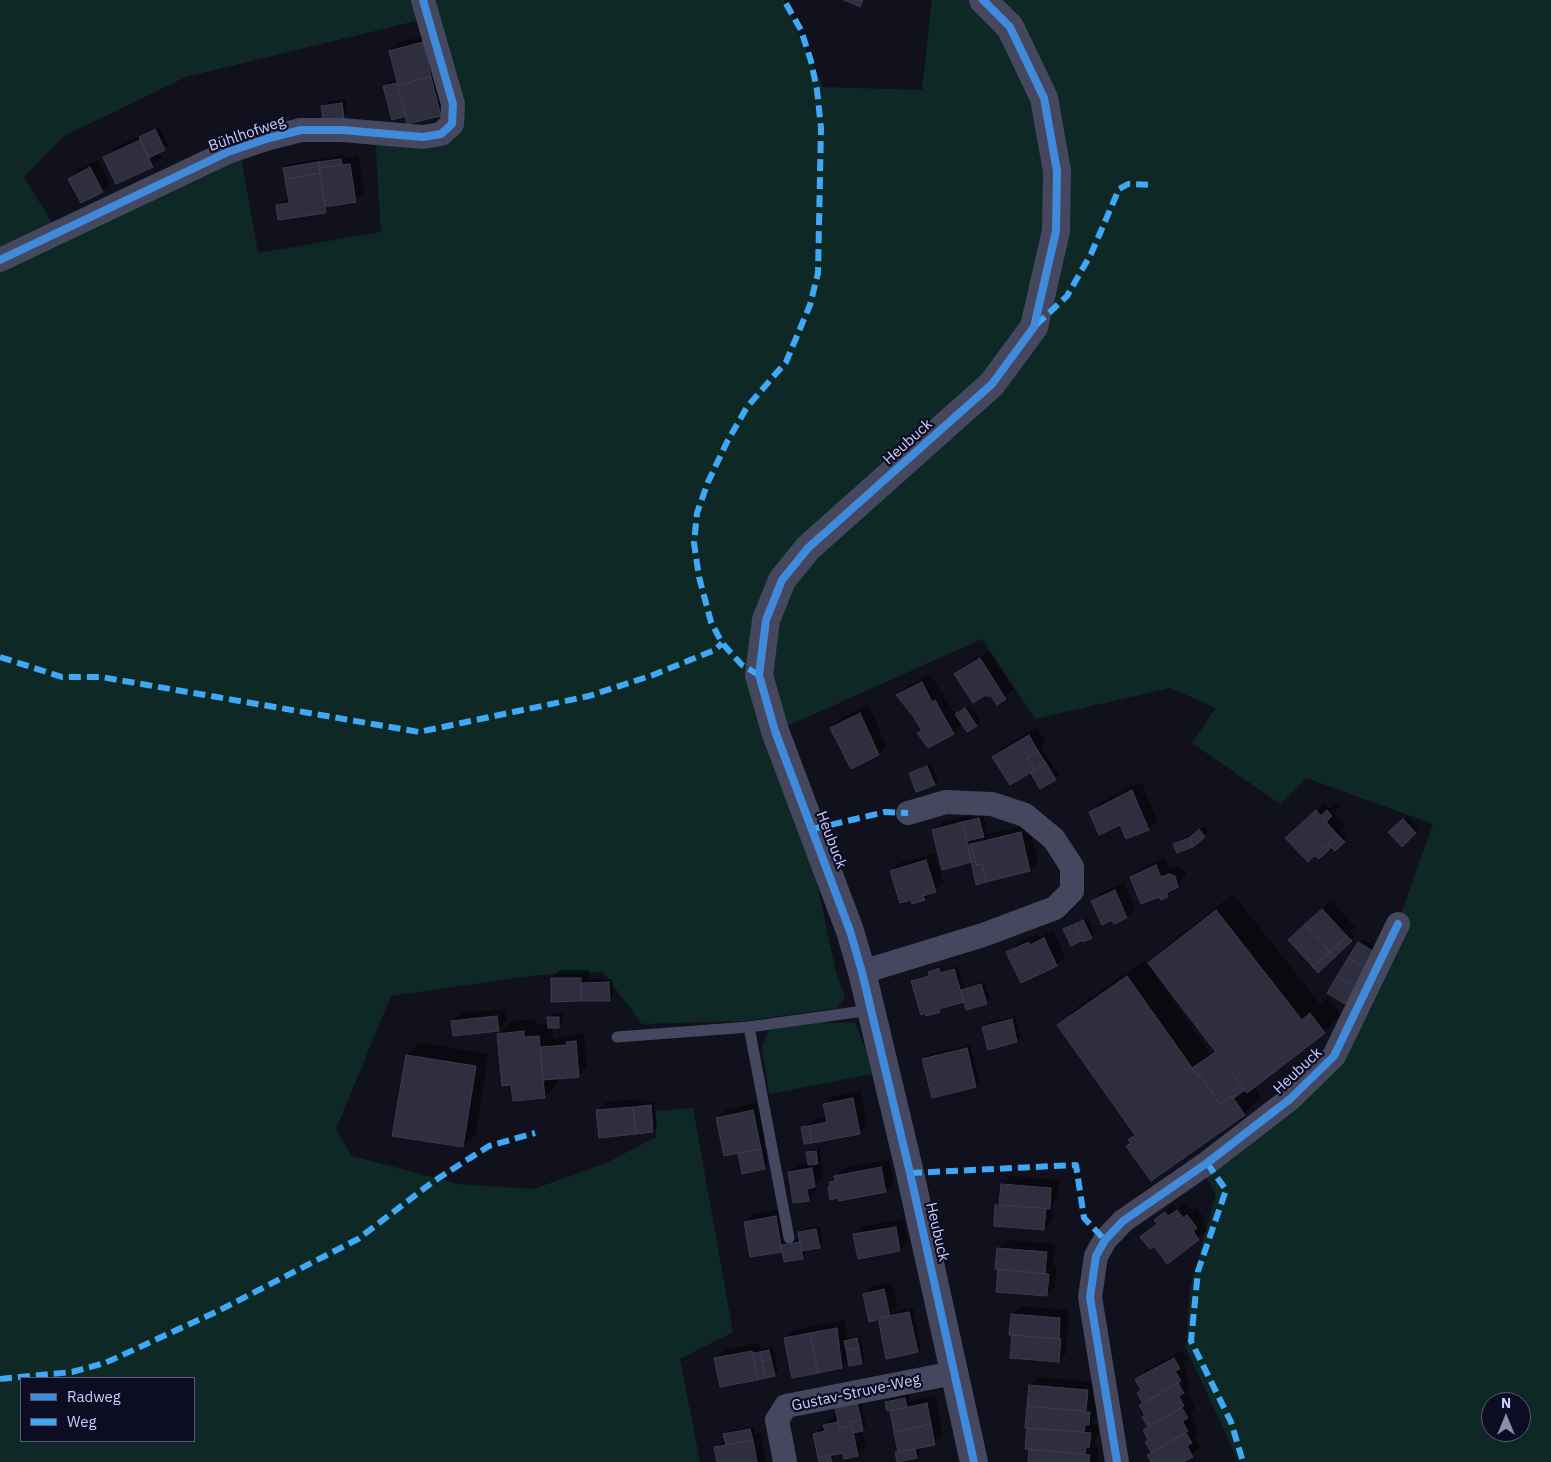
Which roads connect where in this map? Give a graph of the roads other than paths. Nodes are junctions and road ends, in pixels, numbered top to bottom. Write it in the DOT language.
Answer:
graph roads {
  1 [pos="423,0"];
  2 [pos="983,0"];
  3 [pos="0,260"];
  4 [pos="908,814"];
  5 [pos="1398,924"];
  6 [pos="862,972"];
  7 [pos="872,1010"];
  8 [pos="749,1027"];
  9 [pos="617,1038"];
  10 [pos="789,1238"];
  11 [pos="954,1373"];
  12 [pos="785,1462"];
  13 [pos="974,1462"];
  14 [pos="1117,1462"];
  1 -- 3 [label="street, Bühlhofweg"];
  2 -- 6 [label="street, Heubuck"];
  4 -- 6 [label="street"];
  5 -- 14 [label="street, Heubuck"];
  6 -- 7 [label="street, Heubuck"];
  7 -- 8 [label="lane"];
  7 -- 11 [label="street, Heubuck"];
  8 -- 9 [label="lane"];
  8 -- 10 [label="lane"];
  11 -- 12 [label="street, Gustav-Struve-Weg"];
  11 -- 13 [label="street, Heubuck"];
}
